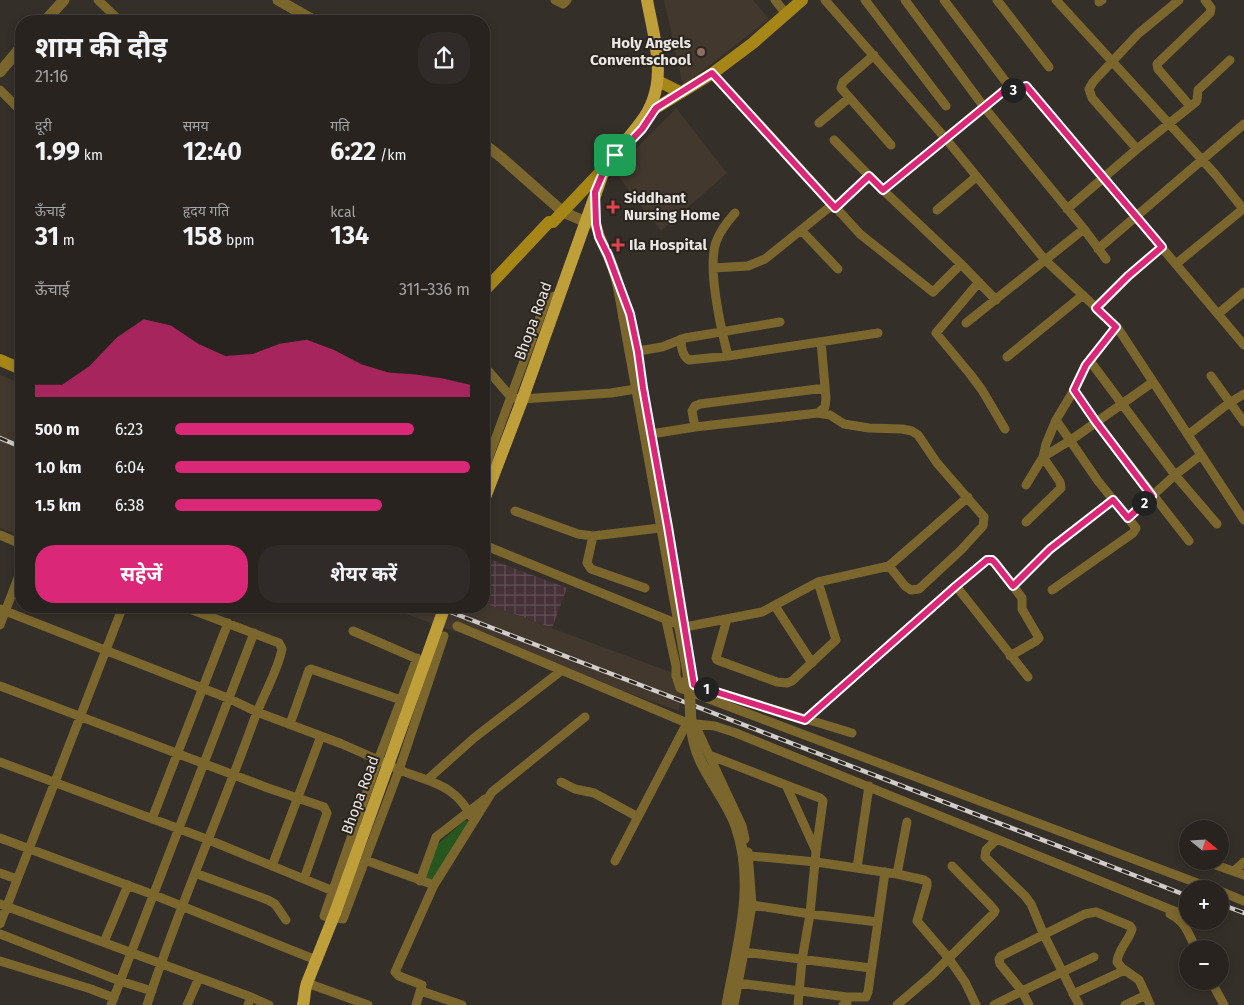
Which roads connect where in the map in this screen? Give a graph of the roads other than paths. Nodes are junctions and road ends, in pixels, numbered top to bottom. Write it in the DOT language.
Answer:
graph roads {
  1 [pos="56,0"];
  2 [pos="64,0"];
  3 [pos="98,0"];
  4 [pos="278,0"];
  5 [pos="555,0"];
  6 [pos="567,0"];
  7 [pos="647,0"];
  8 [pos="652,0"];
  9 [pos="775,0"];
  10 [pos="802,0"];
  11 [pos="825,0"];
  12 [pos="865,0"];
  13 [pos="905,0"];
  14 [pos="944,0"];
  15 [pos="997,0"];
  16 [pos="1056,0"];
  17 [pos="1179,0"];
  18 [pos="1205,0"];
  19 [pos="786,14"];
  20 [pos="42,15"];
  21 [pos="50,15"];
  22 [pos="114,15"];
  23 [pos="304,15"];
  24 [pos="15,47"];
  25 [pos="15,54"];
  26 [pos="874,55"];
  27 [pos="1230,60"];
  28 [pos="1112,61"];
  29 [pos="0,64"];
  30 [pos="1049,67"];
  31 [pos="0,72"];
  32 [pos="712,73"];
  33 [pos="661,82"];
  34 [pos="1010,86"];
  35 [pos="0,90"];
  36 [pos="680,92"];
  37 [pos="849,98"];
  38 [pos="15,105"];
  39 [pos="946,106"];
  40 [pos="1190,106"];
  41 [pos="984,107"];
  42 [pos="653,110"];
  43 [pos="819,123"];
  44 [pos="1168,124"];
  45 [pos="1244,124"];
  46 [pos="946,139"];
  47 [pos="834,140"];
  48 [pos="891,145"];
  49 [pos="490,149"];
  50 [pos="1138,149"];
  51 [pos="1202,161"];
  52 [pos="606,166"];
  53 [pos="869,176"];
  54 [pos="976,178"];
  55 [pos="1103,178"];
  56 [pos="883,190"];
  57 [pos="833,206"];
  58 [pos="1067,209"];
  59 [pos="937,210"];
  60 [pos="1244,210"];
  61 [pos="563,212"];
  62 [pos="735,213"];
  63 [pos="1137,217"];
  64 [pos="553,222"];
  65 [pos="591,223"];
  66 [pos="1084,229"];
  67 [pos="801,230"];
  68 [pos="1162,247"];
  69 [pos="1098,249"];
  70 [pos="1106,259"];
  71 [pos="1045,260"];
  72 [pos="961,264"];
  73 [pos="1176,264"];
  74 [pos="712,268"];
  75 [pos="838,269"];
  76 [pos="614,270"];
  77 [pos="979,282"];
  78 [pos="490,285"];
  79 [pos="1244,292"];
  80 [pos="490,294"];
  81 [pos="1083,295"];
  82 [pos="996,300"];
  83 [pos="1096,308"];
  84 [pos="1218,314"];
  85 [pos="780,322"];
  86 [pos="966,323"];
  87 [pos="1116,327"];
  88 [pos="722,332"];
  89 [pos="878,333"];
  90 [pos="681,339"];
  91 [pos="820,342"];
  92 [pos="1244,345"];
  93 [pos="638,352"];
  94 [pos="728,356"];
  95 [pos="1007,357"];
  96 [pos="0,360"];
  97 [pos="1090,361"];
  98 [pos="15,366"];
  99 [pos="490,372"];
  100 [pos="1211,376"];
  101 [pos="1153,382"];
  102 [pos="643,388"];
  103 [pos="825,388"];
  104 [pos="1074,390"];
  105 [pos="1244,394"];
  106 [pos="516,398"];
  107 [pos="1123,404"];
  108 [pos="1229,404"];
  109 [pos="818,413"];
  110 [pos="1056,420"];
  111 [pos="1096,422"];
  112 [pos="1244,422"];
  113 [pos="695,427"];
  114 [pos="1005,429"];
  115 [pos="651,434"];
  116 [pos="1188,435"];
  117 [pos="1071,440"];
  118 [pos="1201,455"];
  119 [pos="490,456"];
  120 [pos="1043,457"];
  121 [pos="1175,475"];
  122 [pos="490,481"];
  123 [pos="1026,485"];
  124 [pos="1152,496"];
  125 [pos="968,497"];
  126 [pos="1113,500"];
  127 [pos="515,511"];
  128 [pos="1128,518"];
  129 [pos="1244,520"];
  130 [pos="1026,522"];
  131 [pos="1216,524"];
  132 [pos="668,527"];
  133 [pos="0,535"];
  134 [pos="593,536"];
  135 [pos="15,541"];
  136 [pos="1189,541"];
  137 [pos="490,548"];
  138 [pos="889,566"];
  139 [pos="818,582"];
  140 [pos="15,583"];
  141 [pos="956,586"];
  142 [pos="1013,586"];
  143 [pos="645,588"];
  144 [pos="1052,590"];
  145 [pos="775,606"];
  146 [pos="3,610"];
  147 [pos="120,613"];
  148 [pos="201,613"];
  149 [pos="442,613"];
  150 [pos="727,619"];
  151 [pos="666,620"];
  152 [pos="228,623"];
  153 [pos="0,625"];
  154 [pos="457,626"];
  155 [pos="685,627"];
  156 [pos="353,630"];
  157 [pos="254,633"];
  158 [pos="444,636"];
  159 [pos="106,650"];
  160 [pos="1010,656"];
  161 [pos="416,658"];
  162 [pos="812,663"];
  163 [pos="434,666"];
  164 [pos="564,671"];
  165 [pos="676,676"];
  166 [pos="1028,678"];
  167 [pos="694,685"];
  168 [pos="0,686"];
  169 [pos="201,688"];
  170 [pos="230,699"];
  171 [pos="401,700"];
  172 [pos="257,712"];
  173 [pos="585,716"];
  174 [pos="80,717"];
  175 [pos="805,720"];
  176 [pos="290,724"];
  177 [pos="691,724"];
  178 [pos="852,732"];
  179 [pos="321,736"];
  180 [pos="178,753"];
  181 [pos="709,755"];
  182 [pos="378,760"];
  183 [pos="0,762"];
  184 [pos="204,763"];
  185 [pos="399,770"];
  186 [pos="235,775"];
  187 [pos="428,780"];
  188 [pos="561,782"];
  189 [pos="55,783"];
  190 [pos="786,786"];
  191 [pos="869,786"];
  192 [pos="492,792"];
  193 [pos="299,798"];
  194 [pos="470,812"];
  195 [pos="638,817"];
  196 [pos="152,819"];
  197 [pos="474,821"];
  198 [pos="907,822"];
  199 [pos="179,829"];
  200 [pos="0,838"];
  201 [pos="997,839"];
  202 [pos="209,840"];
  203 [pos="28,848"];
  204 [pos="816,851"];
  205 [pos="750,856"];
  206 [pos="365,860"];
  207 [pos="615,861"];
  208 [pos="816,862"];
  209 [pos="1244,862"];
  210 [pos="272,866"];
  211 [pos="952,866"];
  212 [pos="857,868"];
  213 [pos="1229,869"];
  214 [pos="1234,871"];
  215 [pos="885,872"];
  216 [pos="0,873"];
  217 [pos="195,873"];
  218 [pos="897,874"];
  219 [pos="1244,874"];
  220 [pos="17,879"];
  221 [pos="304,880"];
  222 [pos="1189,880"];
  223 [pos="420,881"];
  224 [pos="128,885"];
  225 [pos="434,885"];
  226 [pos="333,891"];
  227 [pos="154,895"];
  228 [pos="1229,895"];
  229 [pos="1244,901"];
  230 [pos="3,905"];
  231 [pos="752,905"];
  232 [pos="182,906"];
  233 [pos="1158,909"];
  234 [pos="1179,913"];
  235 [pos="810,914"];
  236 [pos="334,916"];
  237 [pos="286,920"];
  238 [pos="878,922"];
  239 [pos="739,923"];
  240 [pos="0,924"];
  241 [pos="0,934"];
  242 [pos="1044,935"];
  243 [pos="1191,940"];
  244 [pos="104,942"];
  245 [pos="131,952"];
  246 [pos="744,952"];
  247 [pos="1094,957"];
  248 [pos="949,959"];
  249 [pos="316,960"];
  250 [pos="802,960"];
  251 [pos="0,962"];
  252 [pos="161,964"];
  253 [pos="871,968"];
  254 [pos="1125,970"];
  255 [pos="1063,971"];
  256 [pos="199,978"];
  257 [pos="120,981"];
  258 [pos="738,983"];
  259 [pos="1216,990"];
  260 [pos="152,991"];
  261 [pos="421,991"];
  262 [pos="1022,991"];
  263 [pos="799,992"];
  264 [pos="305,994"];
  265 [pos="1073,994"];
  266 [pos="1146,995"];
  267 [pos="113,1001"];
  268 [pos="250,1001"];
  269 [pos="846,1002"];
  270 [pos="147,1005"];
  271 [pos="187,1005"];
  272 [pos="269,1005"];
  273 [pos="296,1005"];
  274 [pos="368,1005"];
  275 [pos="416,1005"];
  276 [pos="462,1005"];
  277 [pos="722,1005"];
  278 [pos="727,1005"];
  279 [pos="734,1005"];
  280 [pos="798,1005"];
  281 [pos="897,1005"];
  282 [pos="976,1005"];
  283 [pos="994,1005"];
  284 [pos="1029,1005"];
  285 [pos="1079,1005"];
  286 [pos="1125,1005"];
  287 [pos="1150,1005"];
  288 [pos="1224,1005"];
  1 -- 20 [label="street"];
  2 -- 21 [label="street"];
  3 -- 22 [label="street"];
  4 -- 23 [label="street"];
  5 -- 6 [label="street"];
  7 -- 33 [label="main road"];
  8 -- 33 [label="main road"];
  9 -- 19 [label="street"];
  10 -- 19 [label="main road"];
  11 -- 26 [label="street"];
  12 -- 39 [label="street"];
  13 -- 41 [label="street"];
  14 -- 34 [label="street"];
  15 -- 30 [label="street"];
  16 -- 28 [label="street"];
  17 -- 28 [label="street"];
  18 -- 40 [label="street"];
  19 -- 32 [label="main road"];
  24 -- 29 [label="street"];
  25 -- 31 [label="street"];
  26 -- 37 [label="street"];
  26 -- 46 [label="street"];
  27 -- 40 [label="street"];
  28 -- 44 [label="street"];
  28 -- 50 [label="street"];
  32 -- 36 [label="main road"];
  32 -- 57 [label="street"];
  33 -- 36 [label="main road"];
  33 -- 42 [label="main road, Bhopa Road"];
  34 -- 41 [label="street"];
  34 -- 55 [label="street"];
  35 -- 38 [label="street"];
  36 -- 42 [label="main road"];
  37 -- 43 [label="street"];
  37 -- 48 [label="street"];
  40 -- 44 [label="street"];
  41 -- 46 [label="street"];
  41 -- 58 [label="street"];
  42 -- 52 [label="main road, Bhopa Road"];
  44 -- 50 [label="street"];
  44 -- 51 [label="street"];
  45 -- 51 [label="street"];
  46 -- 54 [label="street"];
  46 -- 56 [label="street"];
  47 -- 53 [label="street"];
  49 -- 61 [label="street"];
  50 -- 55 [label="street"];
  51 -- 60 [label="street"];
  51 -- 63 [label="street"];
  52 -- 61 [label="main road"];
  52 -- 65 [label="main road, Bhopa Road"];
  53 -- 56 [label="street"];
  53 -- 57 [label="street"];
  54 -- 59 [label="street"];
  54 -- 71 [label="street"];
  55 -- 58 [label="street"];
  55 -- 63 [label="street"];
  56 -- 72 [label="street"];
  57 -- 67 [label="street"];
  57 -- 72 [label="street"];
  58 -- 66 [label="street"];
  60 -- 73 [label="street"];
  61 -- 64 [label="main road"];
  61 -- 65 [label="street"];
  62 -- 74 [label="street"];
  63 -- 68 [label="street"];
  63 -- 69 [label="street"];
  64 -- 78 [label="main road"];
  64 -- 80 [label="main road"];
  65 -- 76 [label="street"];
  65 -- 106 [label="main road, Bhopa Road"];
  66 -- 69 [label="street"];
  66 -- 71 [label="street"];
  67 -- 74 [label="street"];
  67 -- 75 [label="street"];
  68 -- 73 [label="street"];
  68 -- 83 [label="street"];
  69 -- 70 [label="street"];
  71 -- 81 [label="street"];
  71 -- 82 [label="street"];
  72 -- 77 [label="street"];
  73 -- 84 [label="street"];
  74 -- 88 [label="street"];
  76 -- 93 [label="street"];
  76 -- 278 [label="street, bridge"];
  77 -- 82 [label="street"];
  77 -- 114 [label="street"];
  79 -- 84 [label="street"];
  81 -- 83 [label="street"];
  81 -- 95 [label="street"];
  82 -- 86 [label="street"];
  83 -- 87 [label="street"];
  84 -- 92 [label="street"];
  85 -- 88 [label="street"];
  87 -- 97 [label="street"];
  87 -- 101 [label="street"];
  88 -- 90 [label="street"];
  88 -- 94 [label="street"];
  89 -- 91 [label="street"];
  90 -- 93 [label="street"];
  90 -- 94 [label="street"];
  91 -- 94 [label="street"];
  91 -- 103 [label="street"];
  93 -- 102 [label="street"];
  96 -- 98 [label="main road"];
  97 -- 104 [label="street"];
  97 -- 107 [label="street"];
  99 -- 106 [label="street"];
  100 -- 108 [label="street"];
  101 -- 107 [label="street"];
  101 -- 116 [label="street"];
  102 -- 106 [label="street"];
  102 -- 115 [label="street"];
  103 -- 109 [label="street"];
  103 -- 113 [label="street"];
  104 -- 110 [label="street"];
  104 -- 111 [label="street"];
  105 -- 108 [label="street"];
  106 -- 119 [label="street"];
  106 -- 122 [label="main road, Bhopa Road"];
  107 -- 111 [label="street"];
  107 -- 121 [label="street"];
  108 -- 112 [label="street"];
  108 -- 116 [label="street"];
  109 -- 113 [label="street"];
  109 -- 125 [label="street"];
  110 -- 117 [label="street"];
  110 -- 120 [label="street"];
  111 -- 117 [label="street"];
  111 -- 124 [label="street"];
  113 -- 115 [label="street"];
  115 -- 132 [label="street"];
  116 -- 118 [label="street"];
  117 -- 120 [label="street"];
  117 -- 126 [label="street"];
  118 -- 121 [label="street"];
  118 -- 129 [label="street"];
  120 -- 123 [label="street"];
  120 -- 130 [label="street"];
  121 -- 124 [label="street"];
  121 -- 131 [label="street"];
  124 -- 128 [label="street"];
  124 -- 136 [label="street"];
  125 -- 138 [label="street"];
  125 -- 138 [label="street"];
  126 -- 128 [label="street"];
  126 -- 142 [label="street"];
  127 -- 134 [label="street"];
  128 -- 144 [label="street"];
  132 -- 134 [label="street"];
  132 -- 155 [label="street"];
  133 -- 135 [label="street"];
  134 -- 143 [label="street"];
  137 -- 151 [label="street"];
  138 -- 139 [label="street"];
  139 -- 145 [label="street"];
  139 -- 162 [label="street"];
  140 -- 146 [label="street"];
  141 -- 142 [label="street"];
  141 -- 160 [label="street"];
  141 -- 175 [label="street"];
  142 -- 160 [label="street"];
  145 -- 150 [label="street"];
  145 -- 162 [label="street"];
  146 -- 153 [label="street"];
  146 -- 159 [label="street"];
  147 -- 159 [label="street"];
  148 -- 152 [label="street"];
  149 -- 236 [label="main road, Bhopa Road, bridge"];
  150 -- 155 [label="street"];
  150 -- 162 [label="street"];
  151 -- 155 [label="street"];
  151 -- 165 [label="street"];
  152 -- 157 [label="street"];
  152 -- 169 [label="street"];
  154 -- 164 [label="street"];
  155 -- 167 [label="street"];
  156 -- 161 [label="street"];
  157 -- 170 [label="street"];
  157 -- 172 [label="street"];
  158 -- 163 [label="street"];
  159 -- 169 [label="street"];
  159 -- 174 [label="street"];
  160 -- 166 [label="street"];
  161 -- 163 [label="street"];
  161 -- 171 [label="street"];
  163 -- 185 [label="street"];
  164 -- 177 [label="street"];
  164 -- 187 [label="street"];
  165 -- 167 [label="street"];
  165 -- 222 [label="street"];
  167 -- 175 [label="street"];
  168 -- 174 [label="street"];
  169 -- 170 [label="street"];
  169 -- 180 [label="street"];
  170 -- 172 [label="street"];
  170 -- 184 [label="street"];
  171 -- 176 [label="street"];
  171 -- 182 [label="street"];
  172 -- 176 [label="street"];
  172 -- 186 [label="street"];
  173 -- 192 [label="street"];
  174 -- 180 [label="street"];
  174 -- 189 [label="street"];
  175 -- 178 [label="street"];
  176 -- 179 [label="street"];
  177 -- 181 [label="street"];
  177 -- 191 [label="street"];
  177 -- 195 [label="street"];
  179 -- 182 [label="street"];
  179 -- 193 [label="street"];
  180 -- 184 [label="street"];
  180 -- 196 [label="street"];
  181 -- 190 [label="street"];
  181 -- 205 [label="street"];
  182 -- 185 [label="street"];
  182 -- 226 [label="street"];
  183 -- 189 [label="street"];
  184 -- 186 [label="street"];
  184 -- 199 [label="street"];
  185 -- 187 [label="street"];
  185 -- 206 [label="street"];
  186 -- 193 [label="street"];
  186 -- 202 [label="street"];
  187 -- 194 [label="street"];
  188 -- 195 [label="street"];
  189 -- 196 [label="street"];
  189 -- 203 [label="street"];
  190 -- 204 [label="street"];
  190 -- 204 [label="street"];
  191 -- 201 [label="street"];
  191 -- 212 [label="street"];
  192 -- 194 [label="street"];
  192 -- 197 [label="street"];
  193 -- 210 [label="street"];
  193 -- 221 [label="street"];
  194 -- 197 [label="street"];
  194 -- 223 [label="street"];
  195 -- 207 [label="street"];
  196 -- 199 [label="street"];
  197 -- 225 [label="street"];
  198 -- 218 [label="street"];
  199 -- 202 [label="street"];
  199 -- 227 [label="street"];
  200 -- 203 [label="street"];
  201 -- 234 [label="street"];
  201 -- 242 [label="street"];
  202 -- 210 [label="street"];
  202 -- 217 [label="street"];
  203 -- 220 [label="street"];
  203 -- 224 [label="street"];
  204 -- 208 [label="street"];
  205 -- 208 [label="street"];
  205 -- 231 [label="street"];
  206 -- 223 [label="street"];
  206 -- 236 [label="street"];
  208 -- 212 [label="street"];
  208 -- 235 [label="street"];
  209 -- 214 [label="street"];
  210 -- 221 [label="street"];
  211 -- 248 [label="street"];
  212 -- 215 [label="street"];
  213 -- 214 [label="street"];
  214 -- 219 [label="street"];
  215 -- 218 [label="street"];
  215 -- 238 [label="street"];
  216 -- 220 [label="street"];
  217 -- 232 [label="street"];
  217 -- 237 [label="street"];
  218 -- 248 [label="street"];
  220 -- 230 [label="street"];
  221 -- 226 [label="street"];
  223 -- 225 [label="street"];
  224 -- 227 [label="street"];
  224 -- 244 [label="street"];
  225 -- 261 [label="street"];
  226 -- 236 [label="street"];
  227 -- 232 [label="street"];
  227 -- 245 [label="street"];
  228 -- 229 [label="street"];
  230 -- 240 [label="street"];
  230 -- 244 [label="street"];
  231 -- 235 [label="street"];
  231 -- 246 [label="street"];
  232 -- 249 [label="street"];
  232 -- 252 [label="street"];
  233 -- 243 [label="street"];
  235 -- 238 [label="street"];
  235 -- 250 [label="street"];
  236 -- 249 [label="main road, Bhopa Road"];
  238 -- 253 [label="street"];
  239 -- 277 [label="street"];
  241 -- 257 [label="street"];
  242 -- 254 [label="street"];
  242 -- 255 [label="street"];
  242 -- 262 [label="street"];
  244 -- 245 [label="street"];
  245 -- 252 [label="street"];
  245 -- 257 [label="street"];
  246 -- 250 [label="street"];
  246 -- 258 [label="street"];
  247 -- 255 [label="street"];
  248 -- 281 [label="street"];
  248 -- 282 [label="street"];
  249 -- 264 [label="main road, Bhopa Road"];
  250 -- 253 [label="street"];
  250 -- 263 [label="street"];
  251 -- 267 [label="street"];
  252 -- 256 [label="street"];
  252 -- 260 [label="street"];
  253 -- 269 [label="street"];
  254 -- 265 [label="street"];
  254 -- 266 [label="street"];
  255 -- 262 [label="street"];
  255 -- 265 [label="street"];
  256 -- 268 [label="street"];
  256 -- 271 [label="street"];
  257 -- 260 [label="street"];
  257 -- 267 [label="street"];
  258 -- 263 [label="street"];
  258 -- 279 [label="street"];
  259 -- 288 [label="street"];
  260 -- 270 [label="street"];
  261 -- 275 [label="street"];
  261 -- 276 [label="street"];
  262 -- 283 [label="street"];
  262 -- 284 [label="street"];
  263 -- 269 [label="street"];
  263 -- 280 [label="street"];
  264 -- 273 [label="main road, Bhopa Road"];
  264 -- 274 [label="street"];
  265 -- 285 [label="street"];
  266 -- 286 [label="street"];
  266 -- 287 [label="street"];
  268 -- 272 [label="street"];
}
